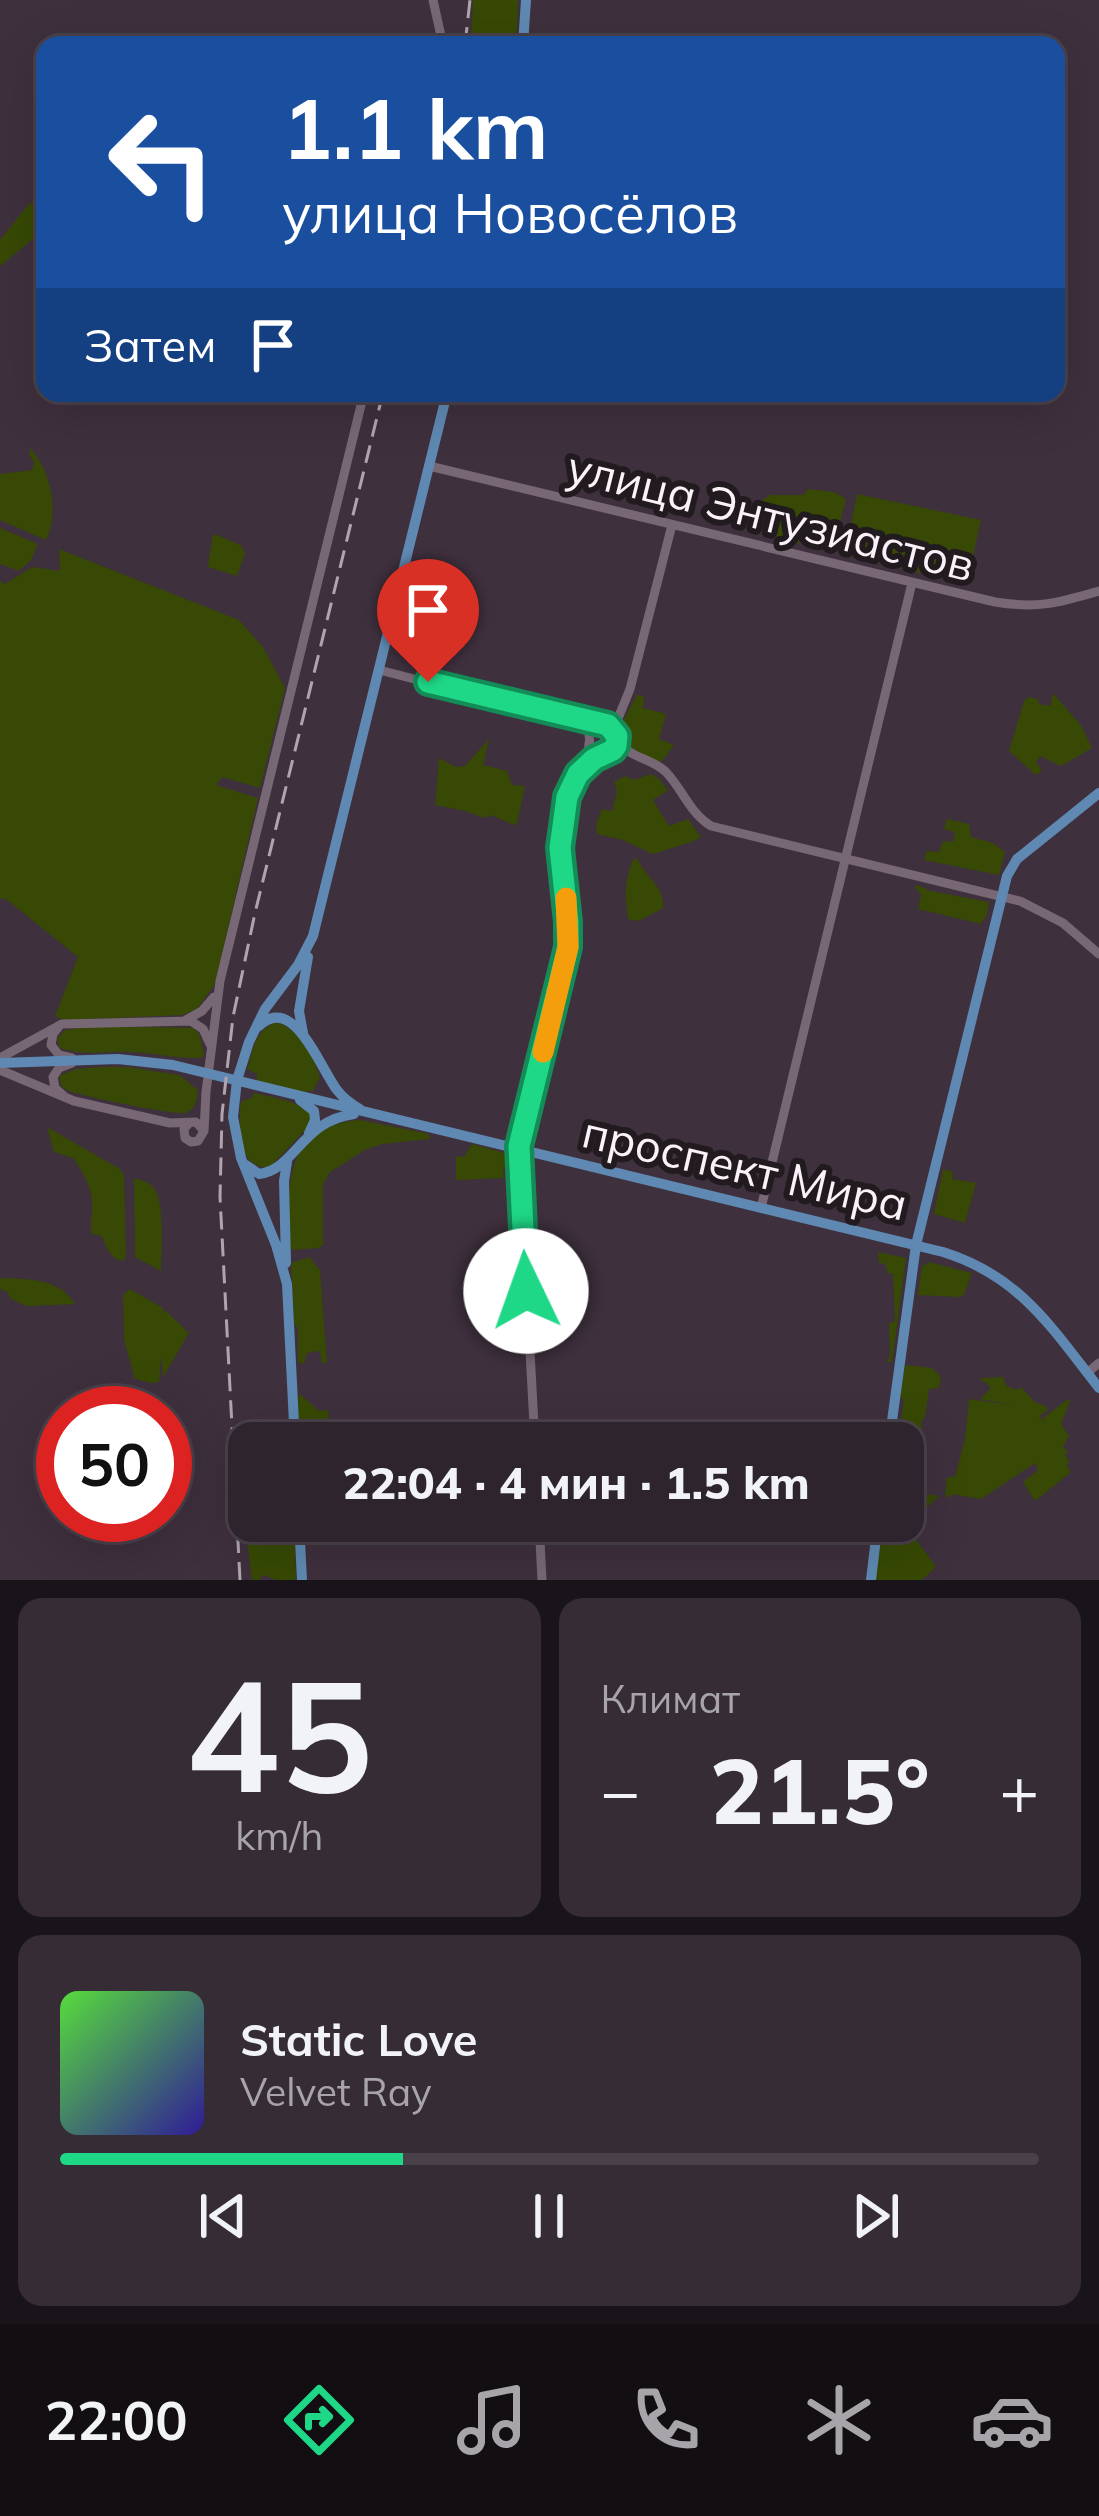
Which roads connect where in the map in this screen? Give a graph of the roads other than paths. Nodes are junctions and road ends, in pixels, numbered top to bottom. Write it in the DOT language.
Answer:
graph roads {
  1 [pos="434,0"];
  2 [pos="526,0"];
  3 [pos="441,36"];
  4 [pos="524,36"];
  5 [pos="362,402"];
  6 [pos="445,402"];
  7 [pos="429,466"];
  8 [pos="672,525"];
  9 [pos="912,583"];
  10 [pos="1099,591"];
  11 [pos="379,670"];
  12 [pos="619,716"];
  13 [pos="582,720"];
  14 [pos="604,724"];
  15 [pos="617,736"];
  16 [pos="589,740"];
  17 [pos="606,754"];
  18 [pos="644,759"];
  19 [pos="582,769"];
  20 [pos="1099,793"];
  21 [pos="844,859"];
  22 [pos="1000,896"];
  23 [pos="313,936"];
  24 [pos="1099,954"];
  25 [pos="220,981"];
  26 [pos="184,1020"];
  27 [pos="62,1024"];
  28 [pos="252,1034"];
  29 [pos="305,1038"];
  30 [pos="210,1049"];
  31 [pos="95,1059"];
  32 [pos="318,1061"];
  33 [pos="0,1064"];
  34 [pos="206,1092"];
  35 [pos="292,1095"];
  36 [pos="74,1101"];
  37 [pos="374,1115"];
  38 [pos="156,1121"];
  39 [pos="189,1123"];
  40 [pos="204,1131"];
  41 [pos="184,1138"];
  42 [pos="305,1138"];
  43 [pos="519,1150"];
  44 [pos="290,1155"];
  45 [pos="241,1158"];
  46 [pos="760,1208"];
  47 [pos="916,1245"];
  48 [pos="287,1284"];
  49 [pos="1099,1363"];
  50 [pos="1087,1372"];
  51 [pos="1099,1388"];
  52 [pos="294,1422"];
  53 [pos="534,1422"];
  54 [pos="892,1422"];
  55 [pos="299,1542"];
  56 [pos="540,1542"];
  57 [pos="875,1542"];
  58 [pos="871,1575"];
  59 [pos="302,1580"];
  60 [pos="542,1580"];
  1 -- 3 [label="main road"];
  2 -- 4 [label="main road"];
  5 -- 25 [label="main road"];
  6 -- 7 [label="main road"];
  7 -- 8 [label="main road, улица Энтузиастов"];
  7 -- 11 [label="main road"];
  8 -- 9 [label="main road, улица Энтузиастов"];
  8 -- 12 [label="main road"];
  9 -- 10 [label="main road, улица Энтузиастов"];
  9 -- 21 [label="main road"];
  11 -- 13 [label="main road"];
  11 -- 23 [label="main road"];
  12 -- 14 [label="main road"];
  12 -- 15 [label="main road"];
  13 -- 14 [label="main road"];
  13 -- 16 [label="main road"];
  14 -- 15 [label="main road"];
  14 -- 16 [label="main road"];
  15 -- 17 [label="main road"];
  15 -- 18 [label="main road"];
  16 -- 17 [label="main road"];
  16 -- 19 [label="main road"];
  17 -- 18 [label="main road"];
  17 -- 19 [label="main road"];
  18 -- 21 [label="main road"];
  19 -- 43 [label="main road"];
  20 -- 22 [label="main road"];
  21 -- 22 [label="main road"];
  21 -- 46 [label="main road"];
  22 -- 24 [label="main road"];
  22 -- 47 [label="main road"];
  23 -- 28 [label="main road"];
  23 -- 29 [label="main road"];
  25 -- 26 [label="main road"];
  25 -- 30 [label="main road"];
  26 -- 27 [label="main road"];
  26 -- 30 [label="main road"];
  27 -- 31 [label="main road"];
  27 -- 33 [label="main road"];
  28 -- 29 [label="main road"];
  28 -- 45 [label="main road"];
  29 -- 32 [label="main road"];
  30 -- 34 [label="main road"];
  31 -- 33 [label="main road, проспект Мира"];
  31 -- 35 [label="main road, проспект Мира"];
  31 -- 36 [label="main road"];
  32 -- 35 [label="main road"];
  32 -- 37 [label="main road"];
  33 -- 36 [label="main road"];
  34 -- 39 [label="main road"];
  34 -- 40 [label="main road"];
  35 -- 37 [label="main road, проспект Мира"];
  35 -- 42 [label="main road"];
  36 -- 38 [label="main road"];
  37 -- 42 [label="main road"];
  37 -- 43 [label="main road, проспект Мира"];
  38 -- 39 [label="main road"];
  38 -- 41 [label="main road"];
  39 -- 40 [label="main road"];
  39 -- 41 [label="main road"];
  40 -- 41 [label="main road"];
  42 -- 44 [label="main road"];
  43 -- 46 [label="main road, проспект Мира"];
  43 -- 53 [label="main road"];
  44 -- 45 [label="main road"];
  44 -- 48 [label="main road"];
  45 -- 48 [label="main road"];
  46 -- 47 [label="main road, проспект Мира"];
  47 -- 50 [label="main road, проспект Мира"];
  47 -- 54 [label="main road"];
  48 -- 52 [label="main road"];
  49 -- 50 [label="main road"];
  50 -- 51 [label="main road, проспект Мира"];
  55 -- 59 [label="main road"];
  56 -- 60 [label="main road"];
  57 -- 58 [label="main road"];
}
